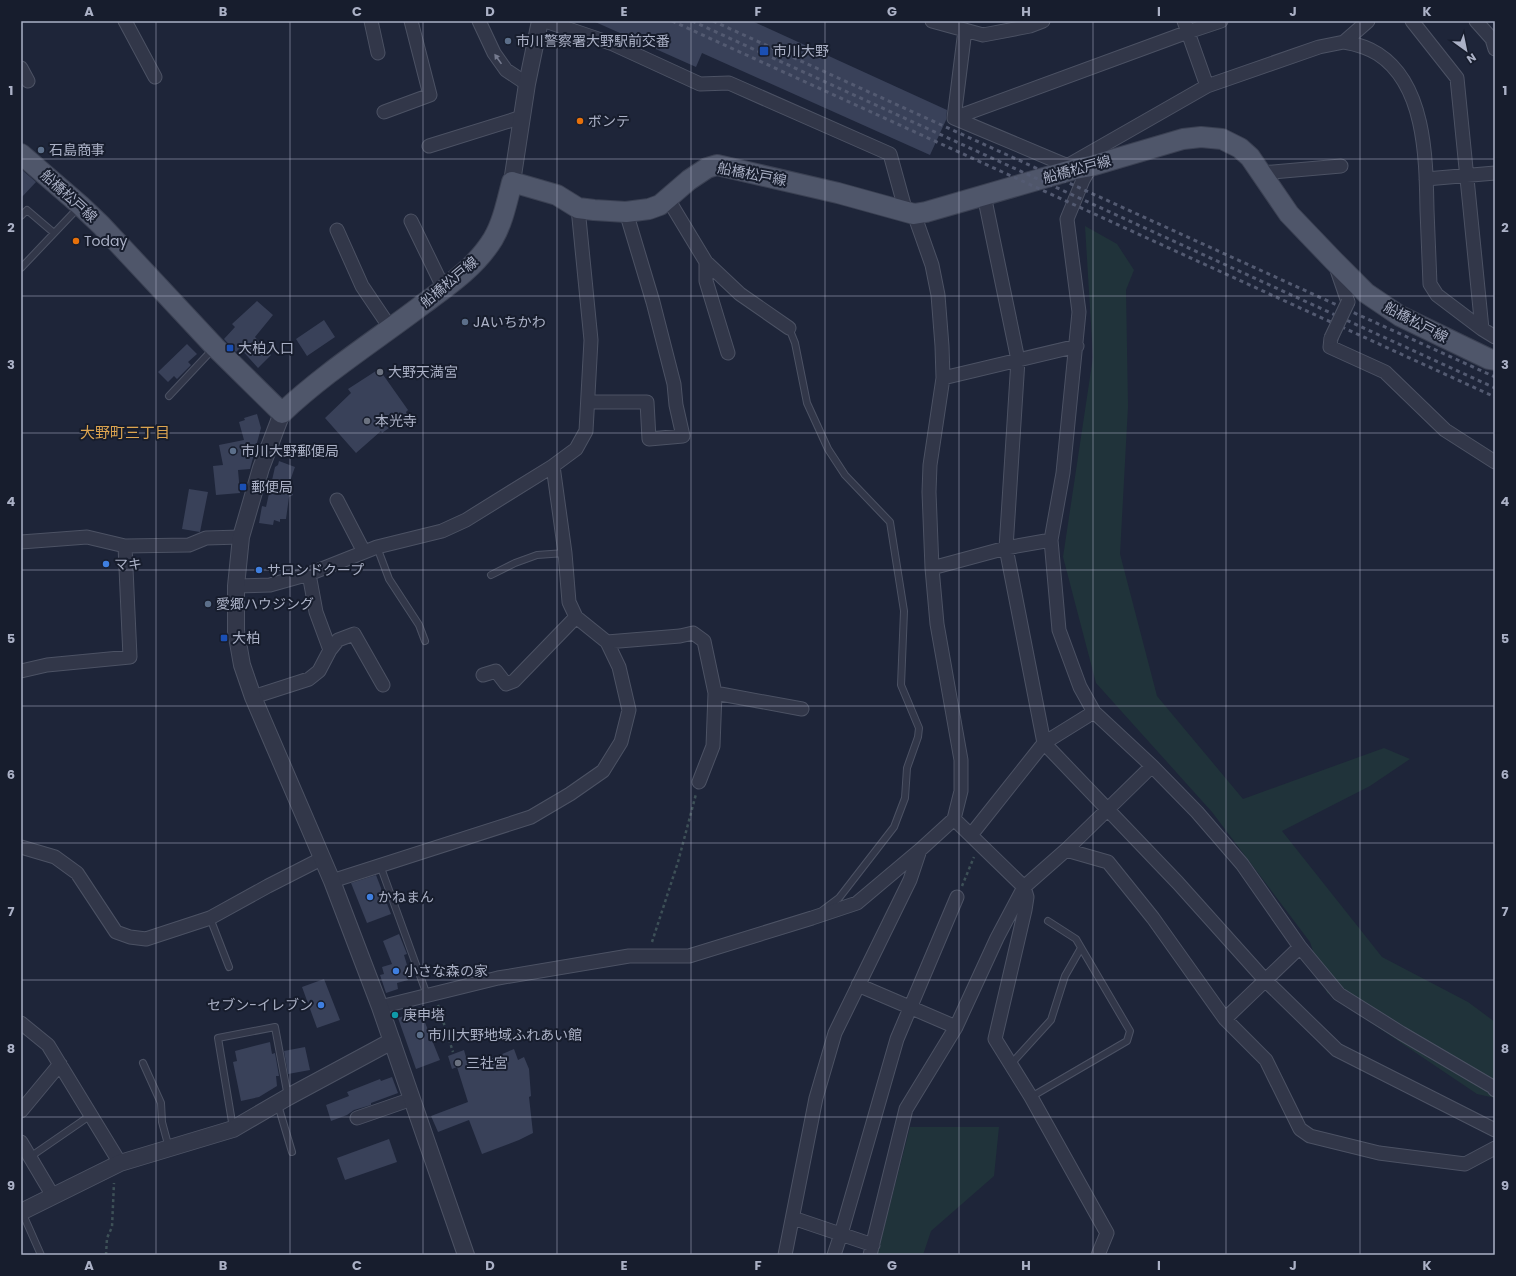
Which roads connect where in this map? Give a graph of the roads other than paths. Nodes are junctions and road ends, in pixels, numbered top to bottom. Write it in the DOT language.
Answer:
graph roads {
  1 [pos="125,21"];
  2 [pos="370,21"];
  3 [pos="411,21"];
  4 [pos="479,21"];
  5 [pos="540,21"];
  6 [pos="544,21"];
  7 [pos="932,21"];
  8 [pos="1043,21"];
  9 [pos="1220,21"];
  10 [pos="1368,21"];
  11 [pos="1412,21"];
  12 [pos="1476,21"];
  13 [pos="1186,26"];
  14 [pos="965,30"];
  15 [pos="1344,42"];
  16 [pos="1495,49"];
  17 [pos="378,53"];
  18 [pos="21,68"];
  19 [pos="155,76"];
  20 [pos="28,81"];
  21 [pos="527,84"];
  22 [pos="1207,86"];
  23 [pos="384,112"];
  24 [pos="522,117"];
  25 [pos="954,118"];
  26 [pos="429,146"];
  27 [pos="21,154"];
  28 [pos="1341,166"];
  29 [pos="1078,167"];
  30 [pos="1261,172"];
  31 [pos="1495,173"];
  32 [pos="1466,176"];
  33 [pos="1426,179"];
  34 [pos="512,182"];
  35 [pos="984,195"];
  36 [pos="668,199"];
  37 [pos="80,205"];
  38 [pos="578,208"];
  39 [pos="626,212"];
  40 [pos="910,213"];
  41 [pos="21,216"];
  42 [pos="410,221"];
  43 [pos="337,230"];
  44 [pos="54,233"];
  45 [pos="1334,261"];
  46 [pos="706,262"];
  47 [pos="21,268"];
  48 [pos="444,289"];
  49 [pos="789,328"];
  50 [pos="391,329"];
  51 [pos="1482,329"];
  52 [pos="1495,337"];
  53 [pos="1077,346"];
  54 [pos="215,347"];
  55 [pos="728,353"];
  56 [pos="1018,360"];
  57 [pos="1495,360"];
  58 [pos="943,378"];
  59 [pos="169,396"];
  60 [pos="588,402"];
  61 [pos="282,413"];
  62 [pos="1495,462"];
  63 [pos="553,466"];
  64 [pos="337,500"];
  65 [pos="241,537"];
  66 [pos="1051,540"];
  67 [pos="21,542"];
  68 [pos="125,546"];
  69 [pos="377,547"];
  70 [pos="1006,548"];
  71 [pos="364,552"];
  72 [pos="565,553"];
  73 [pos="932,568"];
  74 [pos="309,574"];
  75 [pos="491,575"];
  76 [pos="236,586"];
  77 [pos="576,617"];
  78 [pos="425,641"];
  79 [pos="607,642"];
  80 [pos="330,650"];
  81 [pos="21,671"];
  82 [pos="483,675"];
  83 [pos="383,685"];
  84 [pos="715,693"];
  85 [pos="253,697"];
  86 [pos="802,710"];
  87 [pos="1094,712"];
  88 [pos="1044,743"];
  89 [pos="1152,766"];
  90 [pos="699,782"];
  91 [pos="1107,809"];
  92 [pos="954,818"];
  93 [pos="976,839"];
  94 [pos="21,847"];
  95 [pos="920,850"];
  96 [pos="1066,850"];
  97 [pos="323,858"];
  98 [pos="380,864"];
  99 [pos="332,881"];
  100 [pos="1024,887"];
  101 [pos="957,897"];
  102 [pos="210,918"];
  103 [pos="812,918"];
  104 [pos="1048,921"];
  105 [pos="1300,947"];
  106 [pos="1081,948"];
  107 [pos="229,967"];
  108 [pos="1265,980"];
  109 [pos="858,985"];
  110 [pos="431,994"];
  111 [pos="911,1007"];
  112 [pos="380,1008"];
  113 [pos="1225,1019"];
  114 [pos="21,1023"];
  115 [pos="956,1027"];
  116 [pos="392,1041"];
  117 [pos="143,1063"];
  118 [pos="60,1064"];
  119 [pos="1011,1064"];
  120 [pos="1495,1090"];
  121 [pos="1031,1097"];
  122 [pos="412,1099"];
  123 [pos="283,1100"];
  124 [pos="21,1111"];
  125 [pos="91,1115"];
  126 [pos="357,1118"];
  127 [pos="233,1129"];
  128 [pos="1495,1130"];
  129 [pos="21,1142"];
  130 [pos="169,1148"];
  131 [pos="1495,1148"];
  132 [pos="292,1152"];
  133 [pos="30,1157"];
  134 [pos="117,1164"];
  135 [pos="53,1196"];
  136 [pos="21,1212"];
  137 [pos="793,1218"];
  138 [pos="842,1234"];
  139 [pos="871,1250"];
  140 [pos="41,1255"];
  141 [pos="466,1255"];
  142 [pos="785,1255"];
  143 [pos="834,1255"];
  144 [pos="1098,1255"];
  1 -- 19 [label="street"];
  2 -- 17 [label="street"];
  3 -- 23 [label="street"];
  21 -- 4 [label="street, one-way"];
  5 -- 21 [label="street"];
  6 -- 40 [label="street"];
  7 -- 14 [label="street"];
  8 -- 14 [label="street"];
  9 -- 13 [label="street"];
  10 -- 15 [label="street"];
  11 -- 32 [label="street"];
  12 -- 16 [label="street"];
  13 -- 22 [label="street"];
  13 -- 25 [label="street"];
  14 -- 25 [label="street"];
  15 -- 22 [label="street"];
  15 -- 33 [label="street"];
  18 -- 20 [label="street"];
  21 -- 24 [label="street"];
  22 -- 29 [label="street"];
  24 -- 26 [label="street"];
  24 -- 34 [label="street"];
  25 -- 29 [label="street"];
  27 -- 37 [label="main road, 船橋松戸線"];
  28 -- 30 [label="street"];
  29 -- 30 [label="main road, 船橋松戸線"];
  29 -- 35 [label="main road, 船橋松戸線"];
  29 -- 53 [label="street"];
  30 -- 45 [label="main road, 船橋松戸線"];
  31 -- 32 [label="street"];
  32 -- 33 [label="street"];
  32 -- 51 [label="street"];
  33 -- 51 [label="street"];
  34 -- 38 [label="main road, 船橋松戸線"];
  34 -- 48 [label="main road, 船橋松戸線"];
  35 -- 40 [label="main road, 船橋松戸線"];
  35 -- 56 [label="street"];
  36 -- 39 [label="main road, 船橋松戸線"];
  36 -- 40 [label="main road, 船橋松戸線"];
  36 -- 46 [label="street"];
  37 -- 44 [label="lane"];
  37 -- 54 [label="main road, 船橋松戸線"];
  38 -- 39 [label="main road, 船橋松戸線"];
  38 -- 60 [label="street"];
  39 -- 60 [label="street"];
  40 -- 58 [label="street"];
  41 -- 44 [label="lane"];
  42 -- 48 [label="street"];
  43 -- 50 [label="street"];
  44 -- 47 [label="lane"];
  45 -- 57 [label="main road, 船橋松戸線"];
  45 -- 62 [label="street, bridge"];
  46 -- 49 [label="street"];
  46 -- 55 [label="street"];
  48 -- 50 [label="main road, 船橋松戸線"];
  49 -- 103 [label="lane"];
  50 -- 61 [label="main road, 船橋松戸線"];
  51 -- 52 [label="street"];
  53 -- 56 [label="street"];
  53 -- 66 [label="street"];
  54 -- 59 [label="lane"];
  54 -- 61 [label="main road, 船橋松戸線"];
  56 -- 58 [label="street"];
  56 -- 70 [label="street"];
  58 -- 73 [label="street"];
  60 -- 63 [label="street"];
  61 -- 65 [label="street"];
  63 -- 69 [label="street"];
  63 -- 72 [label="street"];
  64 -- 71 [label="street"];
  65 -- 68 [label="street"];
  65 -- 76 [label="street"];
  66 -- 70 [label="street"];
  66 -- 87 [label="street"];
  67 -- 68 [label="street"];
  68 -- 81 [label="street"];
  69 -- 71 [label="street"];
  69 -- 78 [label="lane"];
  70 -- 73 [label="street"];
  70 -- 88 [label="street"];
  71 -- 74 [label="street"];
  72 -- 75 [label="lane"];
  72 -- 77 [label="street"];
  73 -- 92 [label="street"];
  74 -- 76 [label="street"];
  74 -- 80 [label="street"];
  76 -- 85 [label="street"];
  77 -- 79 [label="street"];
  77 -- 82 [label="street"];
  79 -- 84 [label="street"];
  79 -- 98 [label="street"];
  80 -- 83 [label="street"];
  80 -- 85 [label="street"];
  84 -- 86 [label="street"];
  84 -- 90 [label="street"];
  85 -- 97 [label="street"];
  87 -- 88 [label="street"];
  87 -- 89 [label="street"];
  88 -- 91 [label="street"];
  88 -- 93 [label="street"];
  89 -- 91 [label="street"];
  89 -- 105 [label="street"];
  91 -- 96 [label="street"];
  91 -- 108 [label="street"];
  92 -- 93 [label="street"];
  92 -- 95 [label="street"];
  93 -- 100 [label="street"];
  94 -- 102 [label="street"];
  95 -- 103 [label="street"];
  95 -- 109 [label="street"];
  96 -- 100 [label="street"];
  96 -- 113 [label="street"];
  97 -- 99 [label="street"];
  97 -- 102 [label="street"];
  98 -- 99 [label="street"];
  98 -- 110 [label="lane"];
  99 -- 112 [label="street"];
  100 -- 115 [label="street"];
  100 -- 119 [label="street"];
  101 -- 111 [label="street"];
  102 -- 107 [label="lane"];
  103 -- 110 [label="street"];
  104 -- 106 [label="lane"];
  105 -- 108 [label="street"];
  105 -- 120 [label="street"];
  106 -- 119 [label="lane"];
  106 -- 121 [label="lane"];
  108 -- 113 [label="street"];
  108 -- 128 [label="street"];
  109 -- 111 [label="street"];
  109 -- 137 [label="street"];
  110 -- 112 [label="street"];
  111 -- 115 [label="street"];
  111 -- 138 [label="street"];
  112 -- 116 [label="street"];
  113 -- 131 [label="street"];
  114 -- 118 [label="street"];
  115 -- 139 [label="street"];
  116 -- 122 [label="street"];
  116 -- 123 [label="street"];
  117 -- 130 [label="lane"];
  118 -- 124 [label="street"];
  118 -- 125 [label="street"];
  119 -- 121 [label="street"];
  121 -- 144 [label="street"];
  122 -- 126 [label="street"];
  122 -- 141 [label="street"];
  123 -- 127 [label="street"];
  123 -- 127 [label="lane"];
  123 -- 132 [label="lane"];
  125 -- 133 [label="lane"];
  125 -- 134 [label="street"];
  127 -- 130 [label="street"];
  129 -- 133 [label="street"];
  130 -- 134 [label="street"];
  133 -- 135 [label="street"];
  134 -- 135 [label="street"];
  135 -- 136 [label="street"];
  136 -- 140 [label="lane"];
  137 -- 138 [label="street"];
  137 -- 142 [label="street"];
  138 -- 139 [label="street"];
  138 -- 143 [label="street"];
}
